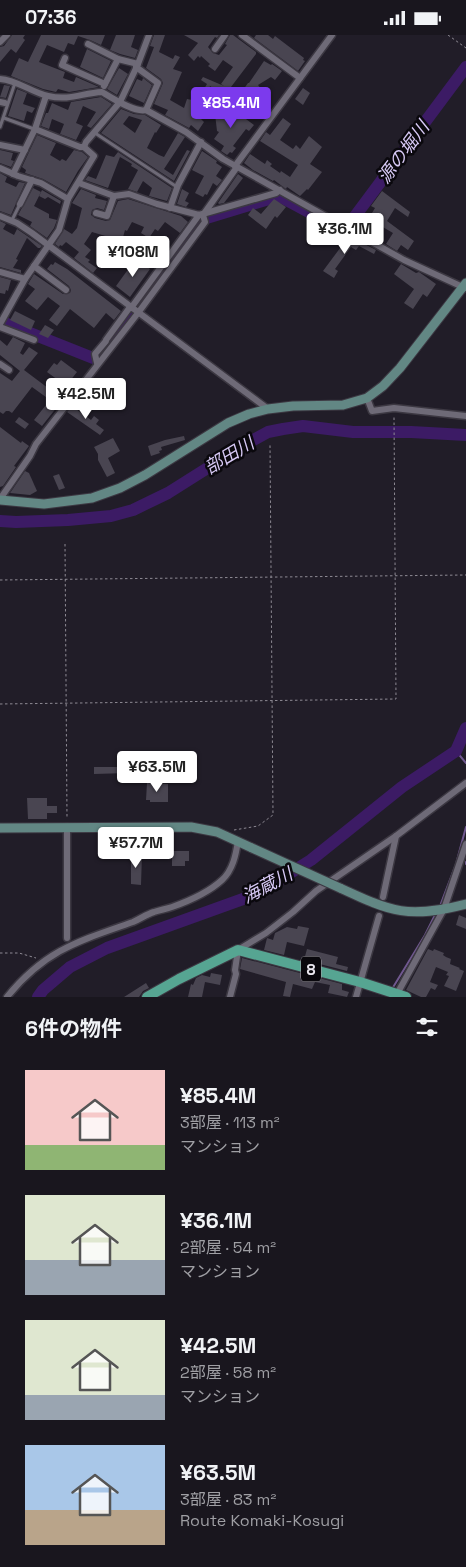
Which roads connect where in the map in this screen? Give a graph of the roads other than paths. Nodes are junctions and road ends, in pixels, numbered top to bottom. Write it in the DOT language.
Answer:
graph roads {
  1 [pos="7,35"];
  2 [pos="149,35"];
  3 [pos="225,35"];
  4 [pos="242,35"];
  5 [pos="332,35"];
  6 [pos="0,43"];
  7 [pos="88,44"];
  8 [pos="215,49"];
  9 [pos="65,58"];
  10 [pos="118,59"];
  11 [pos="137,66"];
  12 [pos="0,72"];
  13 [pos="300,78"];
  14 [pos="3,79"];
  15 [pos="15,83"];
  16 [pos="105,84"];
  17 [pos="102,92"];
  18 [pos="46,96"];
  19 [pos="120,102"];
  20 [pos="146,110"];
  21 [pos="4,118"];
  22 [pos="0,127"];
  23 [pos="35,129"];
  24 [pos="95,133"];
  25 [pos="201,142"];
  26 [pos="0,145"];
  27 [pos="84,147"];
  28 [pos="25,150"];
  29 [pos="236,166"];
  30 [pos="0,168"];
  31 [pos="13,174"];
  32 [pos="32,180"];
  33 [pos="79,183"];
  34 [pos="177,187"];
  35 [pos="280,190"];
  36 [pos="114,195"];
  37 [pos="68,199"];
  38 [pos="20,204"];
  39 [pos="170,208"];
  40 [pos="96,213"];
  41 [pos="0,216"];
  42 [pos="203,217"];
  43 [pos="12,221"];
  44 [pos="48,245"];
  45 [pos="34,266"];
  46 [pos="0,273"];
  47 [pos="25,279"];
  48 [pos="465,286"];
  49 [pos="66,290"];
  50 [pos="134,309"];
  51 [pos="1,322"];
  52 [pos="34,340"];
  53 [pos="97,363"];
  54 [pos="0,364"];
  55 [pos="9,371"];
  56 [pos="367,398"];
  57 [pos="268,409"];
  58 [pos="466,416"];
  59 [pos="0,499"];
  60 [pos="466,783"];
  61 [pos="67,827"];
  62 [pos="0,828"];
  63 [pos="396,836"];
  64 [pos="238,841"];
  65 [pos="466,844"];
  66 [pos="383,897"];
  67 [pos="466,903"];
  68 [pos="443,910"];
  69 [pos="379,916"];
  70 [pos="67,938"];
  71 [pos="238,950"];
  72 [pos="360,982"];
  73 [pos="400,995"];
  74 [pos="7,997"];
  75 [pos="147,997"];
  76 [pos="230,997"];
  77 [pos="356,997"];
  1 -- 6 [label="street"];
  2 -- 11 [label="street"];
  3 -- 8 [label="street"];
  4 -- 13 [label="street"];
  5 -- 13 [label="street"];
  7 -- 10 [label="street"];
  9 -- 16 [label="street"];
  10 -- 11 [label="street"];
  10 -- 16 [label="street"];
  11 -- 19 [label="street"];
  11 -- 20 [label="street"];
  12 -- 14 [label="street"];
  13 -- 29 [label="street"];
  14 -- 15 [label="street"];
  15 -- 18 [label="street"];
  15 -- 21 [label="lane"];
  16 -- 17 [label="street"];
  17 -- 18 [label="street"];
  17 -- 19 [label="street"];
  18 -- 23 [label="street"];
  19 -- 20 [label="street"];
  19 -- 24 [label="street"];
  20 -- 25 [label="street"];
  21 -- 22 [label="lane"];
  21 -- 23 [label="lane"];
  23 -- 27 [label="street"];
  23 -- 28 [label="street"];
  24 -- 27 [label="street"];
  24 -- 34 [label="lane"];
  25 -- 29 [label="street"];
  25 -- 34 [label="street"];
  26 -- 28 [label="street"];
  27 -- 33 [label="street"];
  28 -- 31 [label="street"];
  29 -- 35 [label="street"];
  29 -- 42 [label="street"];
  30 -- 31 [label="street"];
  31 -- 32 [label="street"];
  32 -- 37 [label="street"];
  32 -- 38 [label="street"];
  33 -- 36 [label="street"];
  33 -- 37 [label="street"];
  34 -- 39 [label="street"];
  35 -- 42 [label="street"];
  35 -- 48 [label="street"];
  36 -- 39 [label="street"];
  36 -- 40 [label="street"];
  37 -- 44 [label="street"];
  38 -- 43 [label="lane"];
  39 -- 42 [label="street"];
  41 -- 43 [label="street"];
  42 -- 50 [label="street"];
  43 -- 44 [label="street"];
  44 -- 45 [label="street"];
  44 -- 50 [label="street"];
  45 -- 47 [label="street"];
  45 -- 49 [label="street"];
  46 -- 47 [label="street"];
  47 -- 51 [label="street"];
  48 -- 56 [label="street"];
  50 -- 53 [label="street"];
  50 -- 53 [label="street"];
  50 -- 57 [label="street"];
  51 -- 52 [label="street"];
  53 -- 59 [label="street"];
  54 -- 55 [label="street"];
  56 -- 57 [label="street"];
  56 -- 58 [label="street"];
  57 -- 59 [label="street"];
  60 -- 63 [label="street"];
  61 -- 62 [label="street"];
  61 -- 64 [label="street"];
  61 -- 70 [label="street"];
  63 -- 66 [label="street"];
  63 -- 71 [label="street"];
  64 -- 68 [label="street, bridge"];
  64 -- 74 [label="street"];
  65 -- 68 [label="street"];
  67 -- 68 [label="street"];
  68 -- 73 [label="street"];
  69 -- 72 [label="street"];
  71 -- 72 [label="main road, 8"];
  71 -- 75 [label="main road"];
  71 -- 76 [label="street"];
  72 -- 73 [label="main road, 8"];
  72 -- 77 [label="street"];
}
